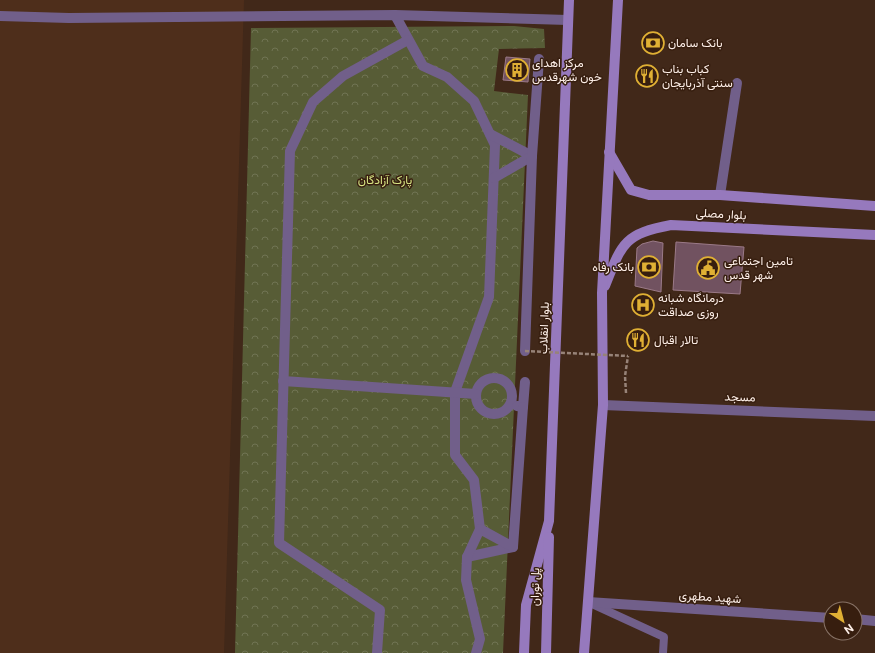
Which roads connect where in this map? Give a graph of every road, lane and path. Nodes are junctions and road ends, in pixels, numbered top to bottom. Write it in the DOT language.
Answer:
graph roads {
  1 [pos="569,0"];
  2 [pos="618,0"];
  3 [pos="395,15"];
  4 [pos="0,16"];
  5 [pos="568,20"];
  6 [pos="408,40"];
  7 [pos="539,59"];
  8 [pos="737,83"];
  9 [pos="490,134"];
  10 [pos="609,152"];
  11 [pos="532,156"];
  12 [pos="494,178"];
  13 [pos="720,195"];
  14 [pos="875,206"];
  15 [pos="875,235"];
  16 [pos="602,293"];
  17 [pos="525,355"];
  18 [pos="283,381"];
  19 [pos="525,382"];
  20 [pos="455,392"];
  21 [pos="476,394"];
  22 [pos="603,404"];
  23 [pos="509,405"];
  24 [pos="626,406"];
  25 [pos="523,408"];
  26 [pos="875,416"];
  27 [pos="549,521"];
  28 [pos="480,529"];
  29 [pos="513,547"];
  30 [pos="466,557"];
  31 [pos="588,602"];
  32 [pos="823,617"];
  33 [pos="863,619"];
  34 [pos="875,620"];
  35 [pos="377,653"];
  36 [pos="476,653"];
  37 [pos="524,653"];
  38 [pos="546,653"];
  39 [pos="584,653"];
  40 [pos="663,653"];
  1 -- 5 [label="main road, بلوار انقلاب"];
  2 -- 10 [label="main road"];
  3 -- 4 [label="street"];
  3 -- 5 [label="street"];
  3 -- 6 [label="street"];
  5 -- 27 [label="main road, بلوار انقلاب"];
  6 -- 9 [label="street"];
  6 -- 18 [label="street"];
  7 -- 11 [label="street"];
  8 -- 13 [label="street"];
  9 -- 11 [label="street"];
  9 -- 12 [label="street"];
  10 -- 13 [label="main road, بلوار مصلی"];
  10 -- 16 [label="main road"];
  11 -- 12 [label="street"];
  11 -- 17 [label="street"];
  12 -- 20 [label="street"];
  13 -- 14 [label="main road, بلوار مصلی"];
  15 -- 16 [label="main road, بلوار مصلی"];
  16 -- 22 [label="main road"];
  17 -- 24 [label="path, bridge"];
  18 -- 20 [label="street"];
  18 -- 35 [label="street"];
  19 -- 25 [label="street"];
  20 -- 21 [label="street"];
  20 -- 28 [label="street"];
  21 -- 23 [label="street"];
  21 -- 23 [label="street"];
  22 -- 24 [label="street, مسجد"];
  22 -- 31 [label="main road"];
  23 -- 25 [label="street"];
  24 -- 26 [label="street, مسجد"];
  25 -- 29 [label="street"];
  27 -- 37 [label="main road, بلوار انقلاب"];
  27 -- 38 [label="main road, پل توران"];
  28 -- 29 [label="street"];
  28 -- 30 [label="street"];
  29 -- 30 [label="street"];
  30 -- 36 [label="street"];
  31 -- 32 [label="street, شهید مطهری"];
  31 -- 39 [label="main road"];
  31 -- 40 [label="lane"];
  33 -- 34 [label="street"];
}
